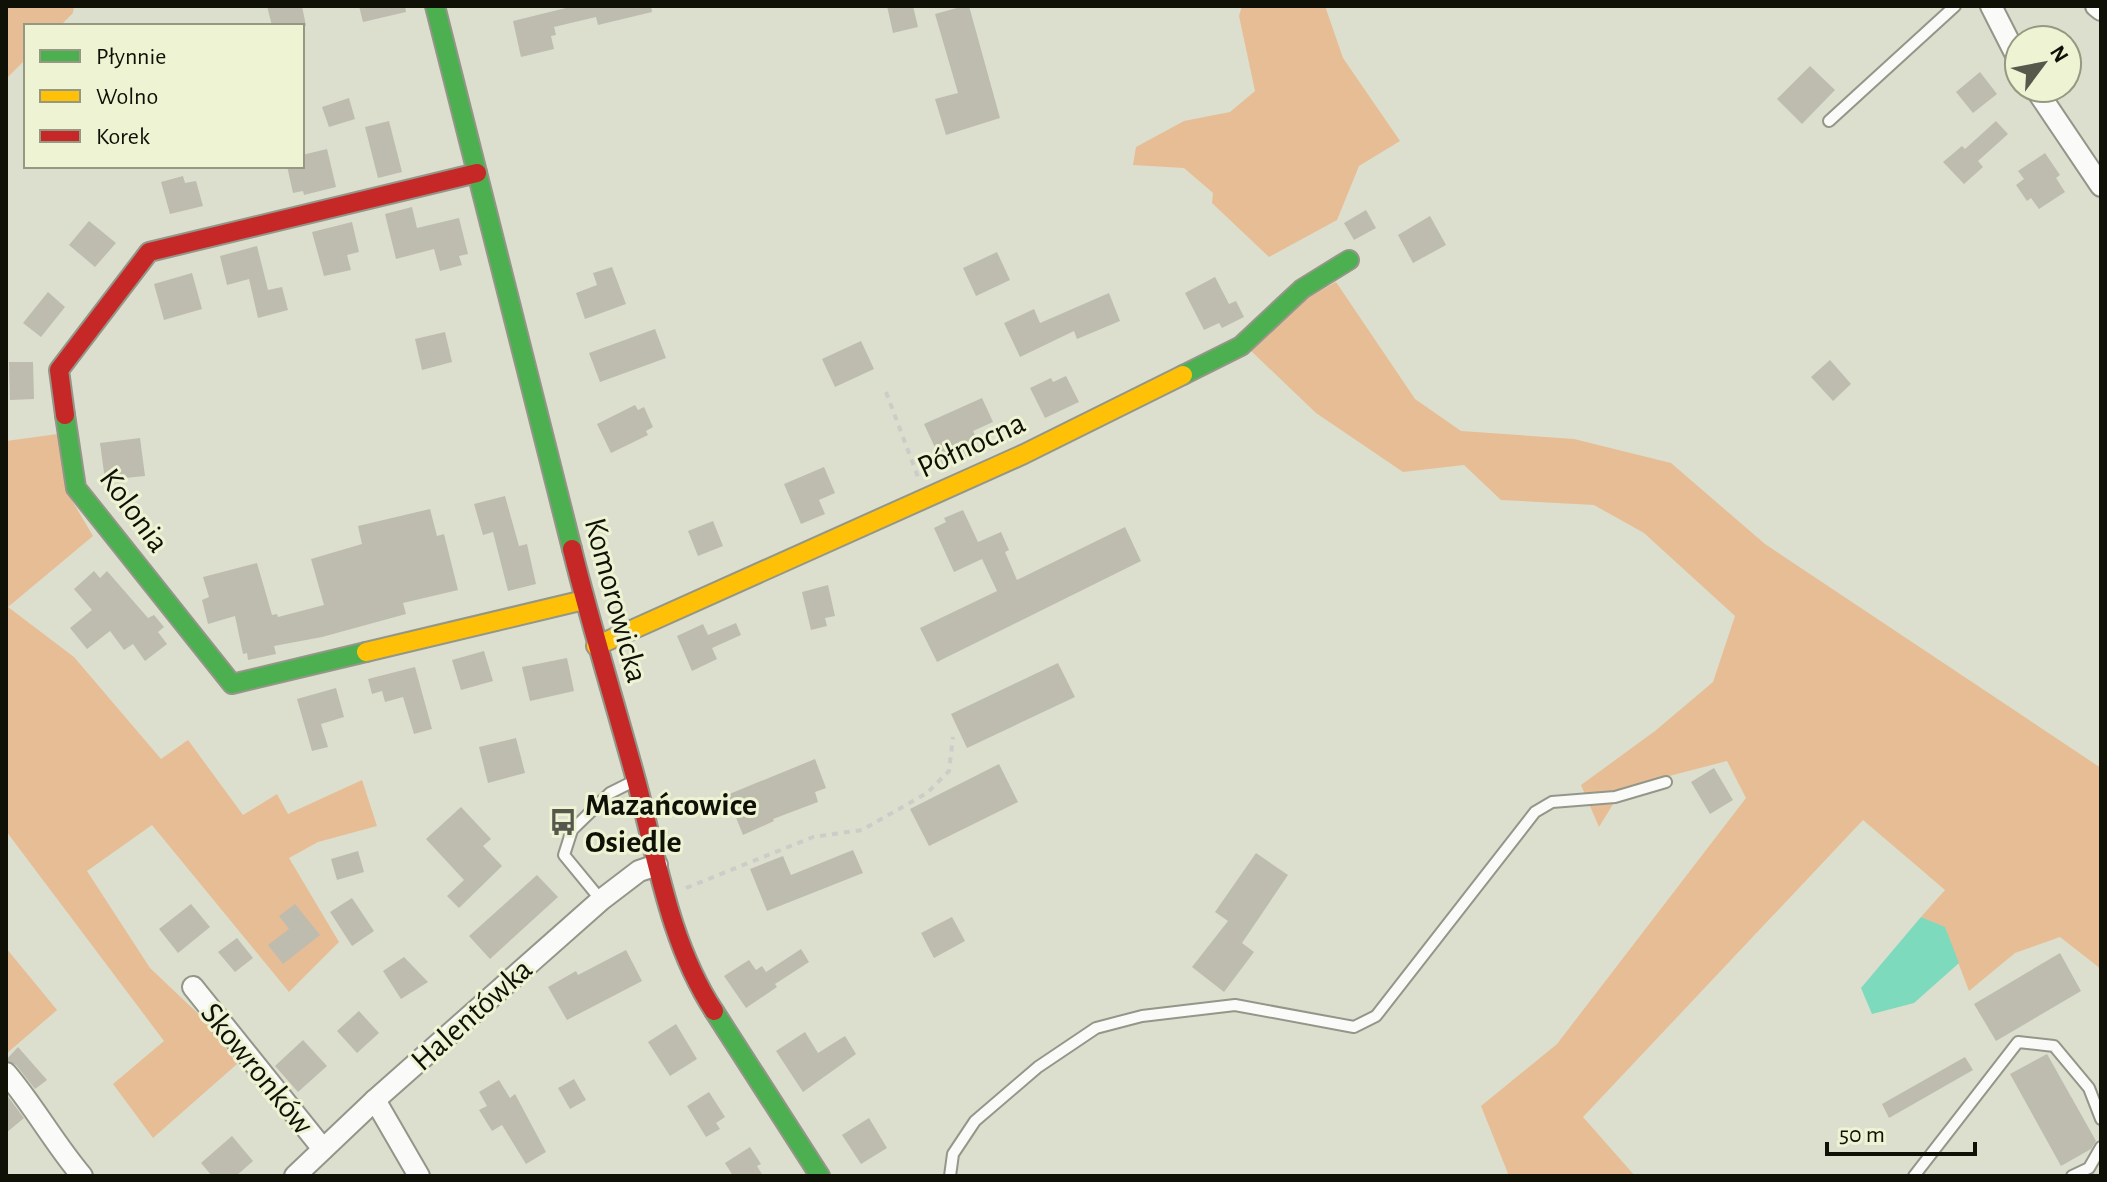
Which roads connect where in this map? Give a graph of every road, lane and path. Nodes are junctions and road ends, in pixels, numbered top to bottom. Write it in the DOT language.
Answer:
graph roads {
  1 [pos="435,6"];
  2 [pos="1955,6"];
  3 [pos="1991,6"];
  4 [pos="2096,6"];
  5 [pos="2101,10"];
  6 [pos="2003,30"];
  7 [pos="2046,104"];
  8 [pos="1829,121"];
  9 [pos="477,173"];
  10 [pos="2101,186"];
  11 [pos="1349,260"];
  12 [pos="886,392"];
  13 [pos="925,498"];
  14 [pos="584,600"];
  15 [pos="596,646"];
  16 [pos="953,737"];
  17 [pos="636,780"];
  18 [pos="1666,782"];
  19 [pos="657,865"];
  20 [pos="665,896"];
  21 [pos="601,900"];
  22 [pos="193,987"];
  23 [pos="6,1073"];
  24 [pos="375,1100"];
  25 [pos="2101,1119"];
  26 [pos="2101,1147"];
  27 [pos="323,1149"];
  28 [pos="82,1176"];
  29 [pos="295,1176"];
  30 [pos="419,1176"];
  31 [pos="820,1176"];
  32 [pos="950,1176"];
  33 [pos="1914,1176"];
  34 [pos="2072,1176"];
  1 -- 9 [label="street, Komorowicka"];
  2 -- 8 [label="lane"];
  3 -- 6 [label="street"];
  4 -- 5 [label="street"];
  7 -- 10 [label="street"];
  9 -- 14 [label="street, Komorowicka"];
  9 -- 14 [label="street, Kolonia"];
  11 -- 13 [label="street, Północna"];
  12 -- 13 [label="path"];
  13 -- 15 [label="street, Północna"];
  14 -- 15 [label="street, Komorowicka"];
  15 -- 17 [label="street, Komorowicka"];
  16 -- 20 [label="path"];
  17 -- 19 [label="street, Komorowicka"];
  17 -- 21 [label="lane"];
  18 -- 32 [label="lane"];
  19 -- 20 [label="street, Komorowicka"];
  19 -- 21 [label="street, Halentówka"];
  20 -- 31 [label="street, Komorowicka"];
  21 -- 24 [label="street, Halentówka"];
  22 -- 27 [label="street, Skowronków"];
  23 -- 28 [label="street"];
  24 -- 27 [label="street, Halentówka"];
  24 -- 30 [label="street"];
  25 -- 33 [label="lane"];
  26 -- 34 [label="lane"];
  27 -- 29 [label="street, Halentówka"];
}
